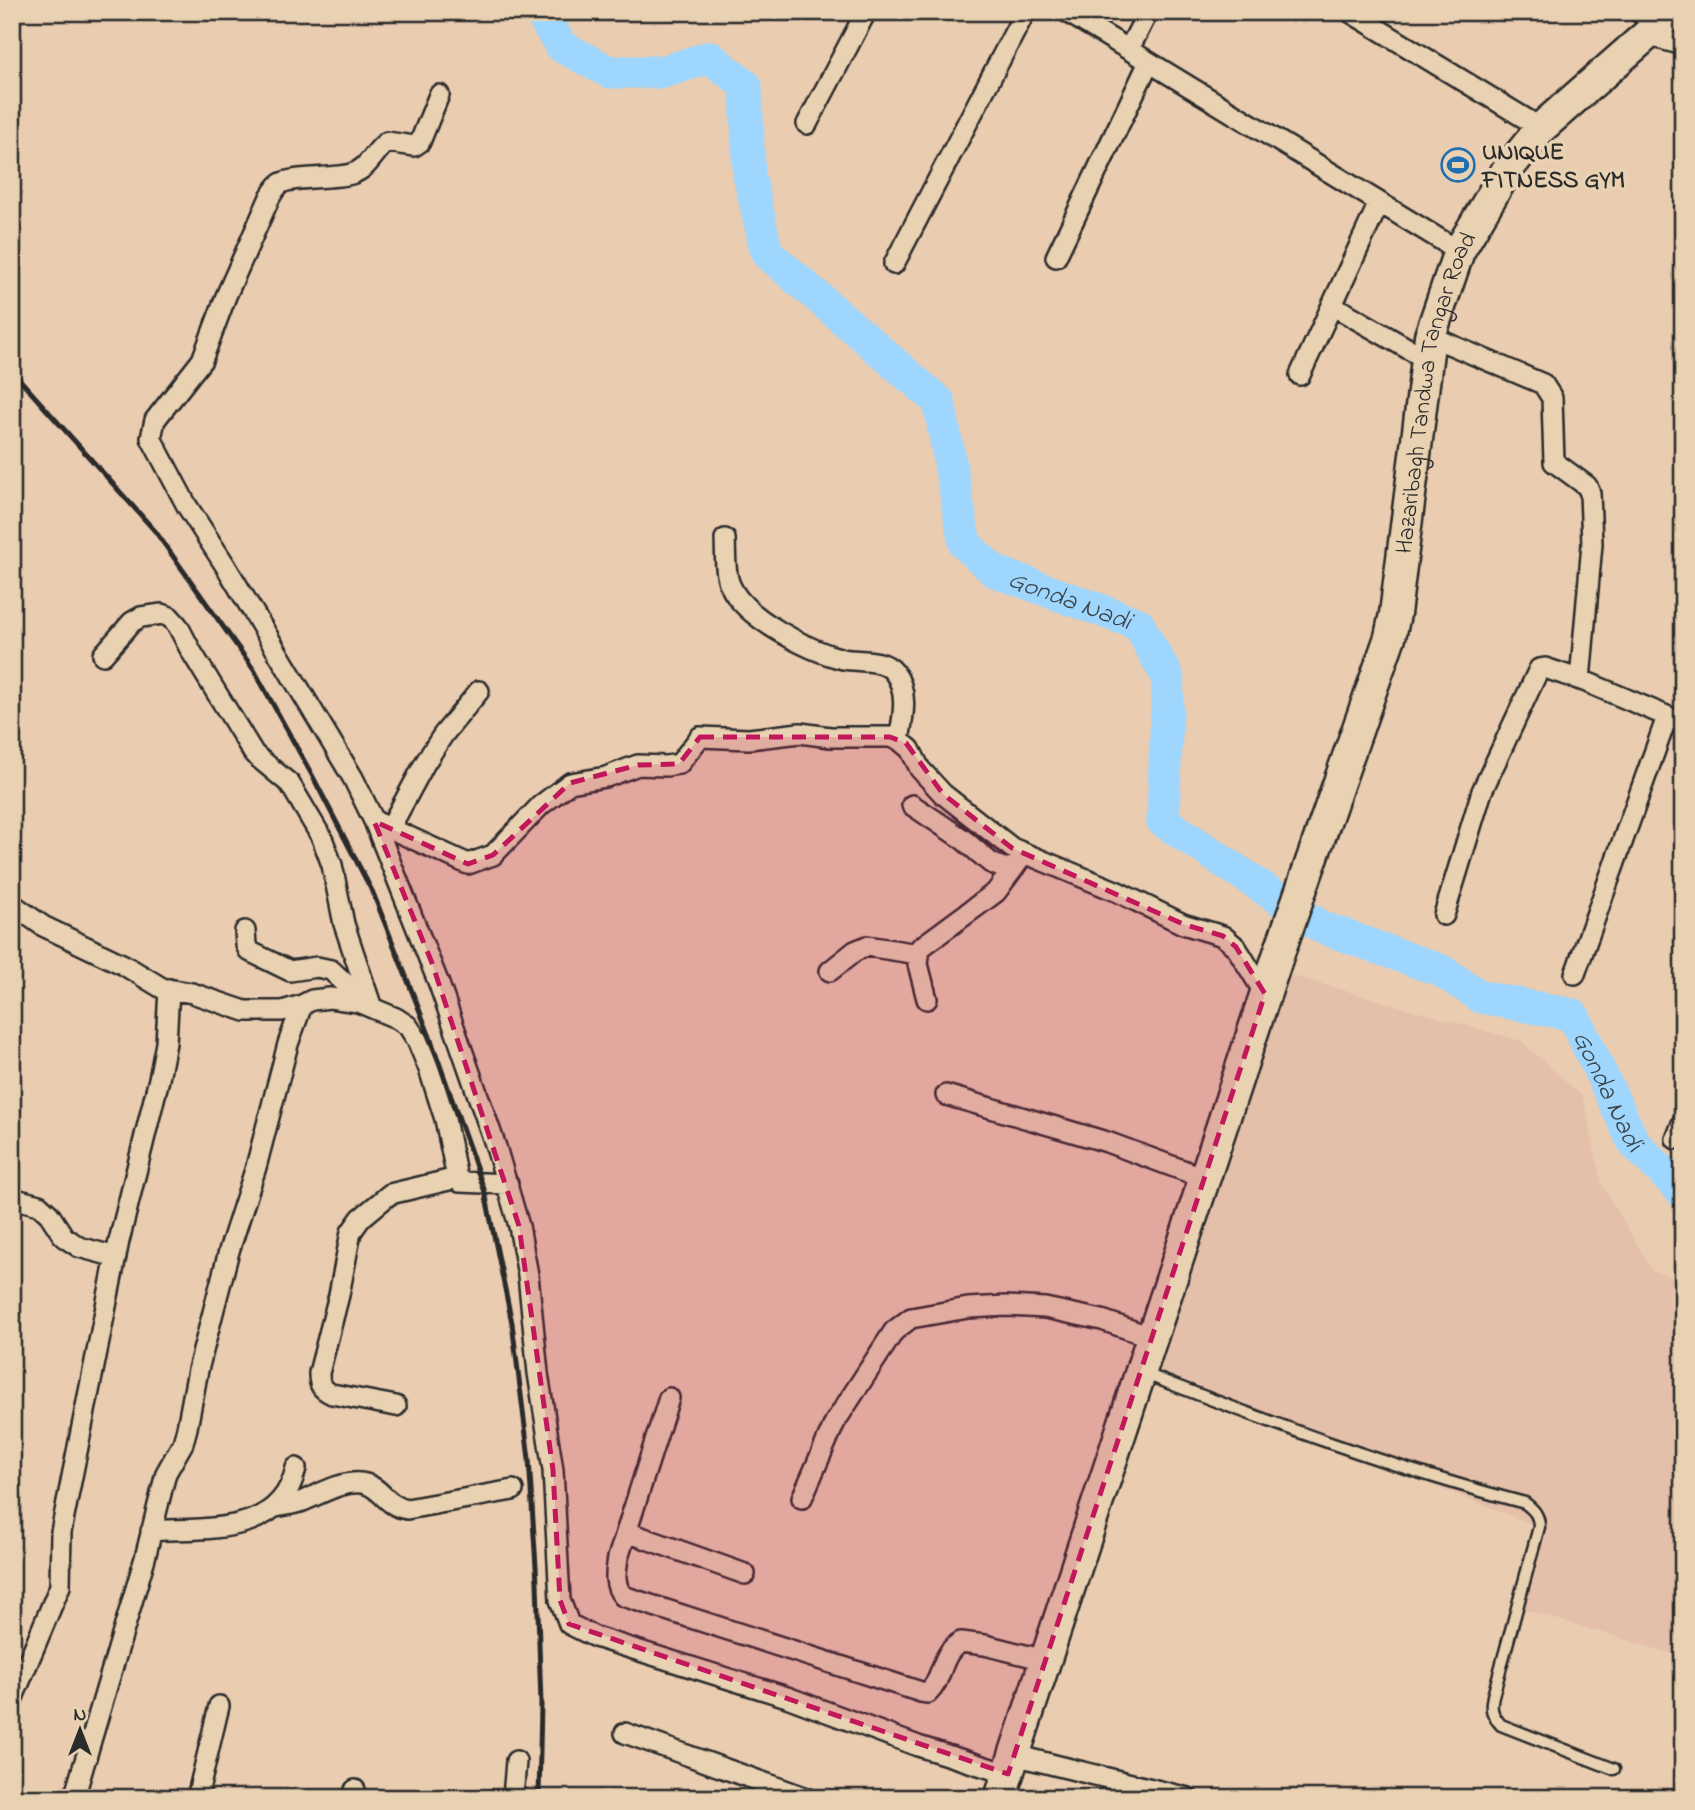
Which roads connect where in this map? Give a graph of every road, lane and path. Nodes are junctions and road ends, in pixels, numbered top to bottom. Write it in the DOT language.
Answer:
graph roads {
  1 [pos="866,12"];
  2 [pos="1025,12"];
  3 [pos="1067,12"];
  4 [pos="1148,12"];
  5 [pos="1350,12"];
  6 [pos="1654,21"];
  7 [pos="1683,46"];
  8 [pos="1129,49"];
  9 [pos="1149,62"];
  10 [pos="439,96"];
  11 [pos="807,124"];
  12 [pos="1541,128"];
  13 [pos="1379,203"];
  14 [pos="1459,251"];
  15 [pos="1056,257"];
  16 [pos="894,264"];
  17 [pos="1332,305"];
  18 [pos="1428,347"];
  19 [pos="1300,375"];
  20 [pos="725,539"];
  21 [pos="103,655"];
  22 [pos="1580,680"];
  23 [pos="479,691"];
  24 [pos="1675,720"];
  25 [pos="899,740"];
  26 [pos="912,805"];
  27 [pos="382,825"];
  28 [pos="1019,861"];
  29 [pos="12,904"];
  30 [pos="1444,915"];
  31 [pos="245,931"];
  32 [pos="918,954"];
  33 [pos="830,971"];
  34 [pos="1575,974"];
  35 [pos="169,989"];
  36 [pos="1265,994"];
  37 [pos="927,999"];
  38 [pos="365,1005"];
  39 [pos="302,1006"];
  40 [pos="946,1095"];
  41 [pos="457,1178"];
  42 [pos="1204,1178"];
  43 [pos="508,1184"];
  44 [pos="12,1198"];
  45 [pos="116,1257"];
  46 [pos="1151,1337"];
  47 [pos="1139,1372"];
  48 [pos="669,1398"];
  49 [pos="396,1406"];
  50 [pos="296,1468"];
  51 [pos="513,1490"];
  52 [pos="802,1498"];
  53 [pos="276,1507"];
  54 [pos="151,1531"];
  55 [pos="627,1532"];
  56 [pos="745,1574"];
  57 [pos="1045,1660"];
  58 [pos="12,1700"];
  59 [pos="219,1706"];
  60 [pos="625,1733"];
  61 [pos="516,1761"];
  62 [pos="1614,1769"];
  63 [pos="1007,1776"];
  64 [pos="74,1798"];
  65 [pos="197,1798"];
  66 [pos="513,1798"];
  67 [pos="807,1798"];
  68 [pos="1188,1798"];
  1 -- 11 [label="street"];
  2 -- 16 [label="street"];
  3 -- 8 [label="street"];
  4 -- 8 [label="street"];
  5 -- 12 [label="street"];
  6 -- 7 [label="street"];
  6 -- 12 [label="main road, Hazaribagh Tandwa Tangar Road"];
  8 -- 9 [label="street"];
  9 -- 13 [label="street"];
  9 -- 15 [label="street"];
  10 -- 27 [label="street"];
  12 -- 14 [label="main road, Hazaribagh Tandwa Tangar Road"];
  13 -- 14 [label="street"];
  13 -- 17 [label="street"];
  14 -- 18 [label="main road, Hazaribagh Tandwa Tangar Road"];
  17 -- 18 [label="street"];
  17 -- 19 [label="street"];
  18 -- 22 [label="street"];
  18 -- 36 [label="main road, Hazaribagh Tandwa Tangar Road"];
  20 -- 25 [label="street"];
  21 -- 38 [label="street"];
  22 -- 24 [label="street"];
  22 -- 30 [label="street"];
  23 -- 27 [label="street"];
  24 -- 34 [label="street"];
  25 -- 27 [label="street"];
  25 -- 28 [label="street"];
  26 -- 28 [label="street"];
  27 -- 43 [label="street"];
  28 -- 32 [label="street"];
  28 -- 36 [label="street"];
  29 -- 35 [label="street"];
  31 -- 38 [label="street"];
  32 -- 33 [label="street"];
  32 -- 37 [label="street"];
  35 -- 39 [label="street"];
  35 -- 45 [label="street"];
  36 -- 42 [label="main road, Hazaribagh Tandwa Tangar Road"];
  38 -- 39 [label="street"];
  38 -- 41 [label="street"];
  39 -- 54 [label="street"];
  40 -- 42 [label="street"];
  41 -- 43 [label="street"];
  41 -- 49 [label="street"];
  42 -- 46 [label="main road, Hazaribagh Tandwa Tangar Road"];
  43 -- 63 [label="street"];
  44 -- 45 [label="street"];
  45 -- 58 [label="street"];
  46 -- 47 [label="main road, Hazaribagh Tandwa Tangar Road"];
  46 -- 52 [label="street"];
  47 -- 57 [label="main road, Hazaribagh Tandwa Tangar Road"];
  47 -- 62 [label="lane"];
  48 -- 55 [label="street"];
  50 -- 53 [label="street"];
  51 -- 53 [label="street"];
  53 -- 54 [label="street"];
  54 -- 64 [label="street"];
  55 -- 56 [label="street"];
  55 -- 57 [label="street"];
  57 -- 63 [label="main road, Hazaribagh Tandwa Tangar Road"];
  59 -- 65 [label="street"];
  60 -- 67 [label="street"];
  61 -- 66 [label="street"];
  63 -- 68 [label="street"];
}
